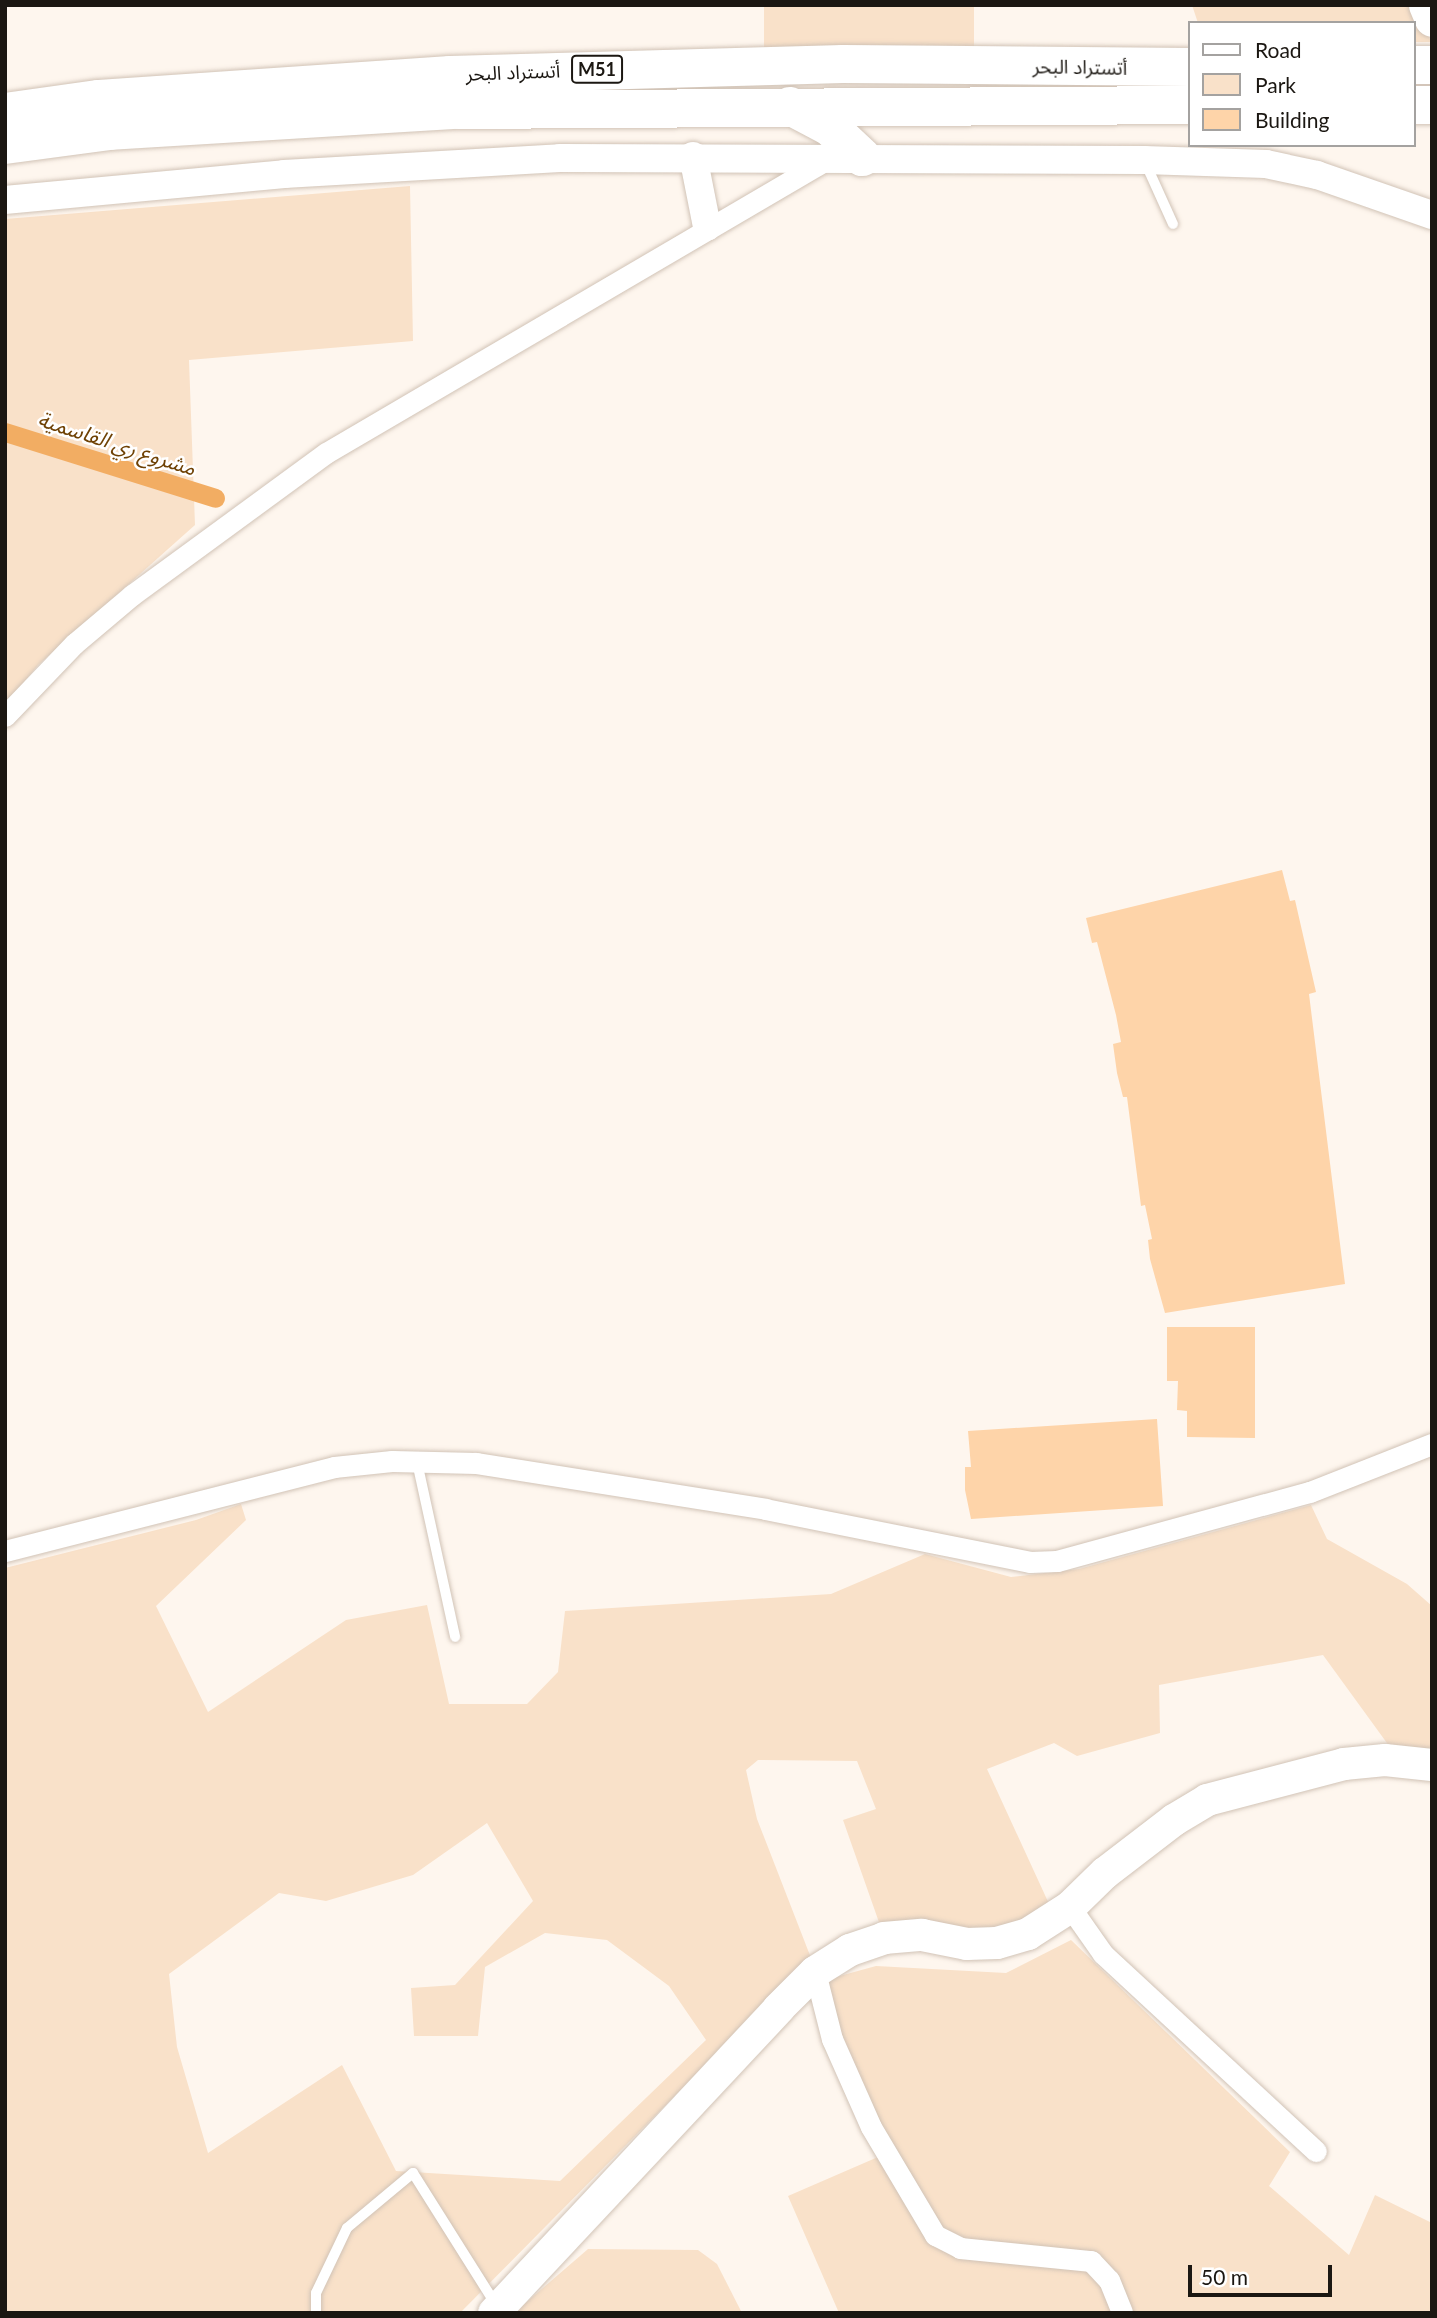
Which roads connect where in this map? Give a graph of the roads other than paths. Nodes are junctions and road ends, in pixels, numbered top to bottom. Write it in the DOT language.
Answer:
graph roads {
  1 [pos="1426,5"];
  2 [pos="1432,19"];
  3 [pos="1188,67"];
  4 [pos="1188,105"];
  5 [pos="789,106"];
  6 [pos="5,112"];
  7 [pos="5,145"];
  8 [pos="693,156"];
  9 [pos="845,157"];
  10 [pos="1144,160"];
  11 [pos="5,201"];
  12 [pos="1432,215"];
  13 [pos="1173,224"];
  14 [pos="707,227"];
  15 [pos="5,716"];
  16 [pos="1432,1444"];
  17 [pos="417,1462"];
  18 [pos="5,1551"];
  19 [pos="456,1637"];
  20 [pos="1432,1765"];
  21 [pos="1070,1907"];
  22 [pos="815,1972"];
  23 [pos="1317,2151"];
  24 [pos="496,2310"];
  25 [pos="316,2313"];
  26 [pos="1122,2313"];
  1 -- 2 [label="main road"];
  3 -- 6 [label="highway, أتستراد البحر / M51"];
  4 -- 5 [label="highway, أتستراد البحر / M51"];
  5 -- 7 [label="highway, أتستراد البحر / M51"];
  5 -- 9 [label="highway"];
  8 -- 9 [label="street"];
  8 -- 11 [label="street"];
  8 -- 14 [label="street"];
  9 -- 10 [label="street"];
  9 -- 14 [label="street"];
  10 -- 12 [label="street"];
  10 -- 13 [label="lane"];
  14 -- 15 [label="street"];
  16 -- 17 [label="street"];
  17 -- 18 [label="street"];
  17 -- 19 [label="lane"];
  20 -- 21 [label="main road"];
  21 -- 22 [label="main road"];
  21 -- 23 [label="street"];
  22 -- 24 [label="main road"];
  22 -- 26 [label="street"];
  24 -- 25 [label="lane"];
}
